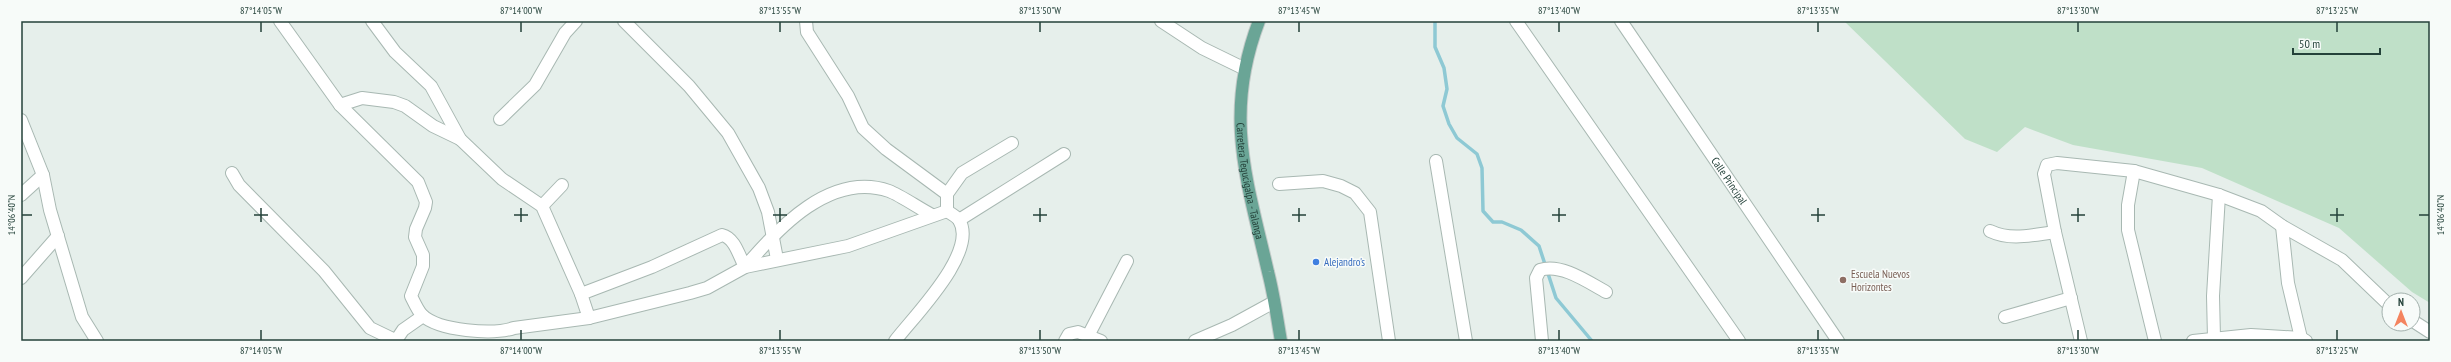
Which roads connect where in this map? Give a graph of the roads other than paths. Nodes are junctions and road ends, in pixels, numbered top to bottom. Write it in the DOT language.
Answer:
graph roads {
  1 [pos="280,21"];
  2 [pos="372,21"];
  3 [pos="576,21"];
  4 [pos="624,21"];
  5 [pos="806,21"];
  6 [pos="1161,21"];
  7 [pos="1259,21"];
  8 [pos="1516,21"];
  9 [pos="1621,21"];
  10 [pos="1245,69"];
  11 [pos="340,105"];
  12 [pos="500,119"];
  13 [pos="21,120"];
  14 [pos="460,139"];
  15 [pos="1012,143"];
  16 [pos="1064,154"];
  17 [pos="1436,161"];
  18 [pos="2134,172"];
  19 [pos="232,173"];
  20 [pos="43,174"];
  21 [pos="1279,184"];
  22 [pos="562,185"];
  23 [pos="947,194"];
  24 [pos="21,195"];
  25 [pos="2219,195"];
  26 [pos="542,206"];
  27 [pos="947,210"];
  28 [pos="932,215"];
  29 [pos="959,220"];
  30 [pos="2282,226"];
  31 [pos="1990,231"];
  32 [pos="2055,232"];
  33 [pos="58,236"];
  34 [pos="771,236"];
  35 [pos="777,259"];
  36 [pos="1126,261"];
  37 [pos="745,267"];
  38 [pos="21,278"];
  39 [pos="1606,292"];
  40 [pos="581,294"];
  41 [pos="2381,297"];
  42 [pos="2071,298"];
  43 [pos="1274,302"];
  44 [pos="423,316"];
  45 [pos="2005,317"];
  46 [pos="589,318"];
  47 [pos="2421,326"];
  48 [pos="2430,332"];
  49 [pos="499,336"];
  50 [pos="1088,336"];
  51 [pos="2214,338"];
  52 [pos="2303,339"];
  53 [pos="397,340"];
  54 [pos="97,341"];
  55 [pos="896,341"];
  56 [pos="1065,341"];
  57 [pos="1101,341"];
  58 [pos="1195,341"];
  59 [pos="1282,341"];
  60 [pos="1389,341"];
  61 [pos="1466,341"];
  62 [pos="1542,341"];
  63 [pos="1739,341"];
  64 [pos="1838,341"];
  65 [pos="2081,341"];
  66 [pos="2155,341"];
  67 [pos="2194,341"];
  1 -- 11 [label="street"];
  2 -- 14 [label="street"];
  3 -- 12 [label="street"];
  4 -- 34 [label="street"];
  5 -- 23 [label="street"];
  6 -- 10 [label="street"];
  7 -- 10 [label="main road, Carretera Tegucigalpa - Talanga"];
  8 -- 63 [label="street"];
  9 -- 64 [label="street, Calle Principal"];
  10 -- 43 [label="main road, Carretera Tegucigalpa - Talanga"];
  11 -- 14 [label="street"];
  11 -- 44 [label="street"];
  13 -- 20 [label="street"];
  14 -- 26 [label="street"];
  15 -- 23 [label="street"];
  16 -- 29 [label="street"];
  17 -- 61 [label="street"];
  18 -- 25 [label="street"];
  18 -- 32 [label="street"];
  18 -- 66 [label="street"];
  19 -- 53 [label="street"];
  20 -- 24 [label="street"];
  20 -- 33 [label="street"];
  21 -- 60 [label="street"];
  22 -- 26 [label="street"];
  23 -- 27 [label="street"];
  25 -- 30 [label="street"];
  25 -- 51 [label="street"];
  26 -- 40 [label="street"];
  27 -- 28 [label="street"];
  27 -- 29 [label="street"];
  28 -- 34 [label="street"];
  28 -- 35 [label="street"];
  29 -- 55 [label="street"];
  30 -- 41 [label="street"];
  30 -- 52 [label="street"];
  31 -- 32 [label="street"];
  32 -- 42 [label="street"];
  33 -- 38 [label="street"];
  33 -- 54 [label="street"];
  34 -- 35 [label="street"];
  34 -- 37 [label="street"];
  35 -- 37 [label="street"];
  36 -- 50 [label="street"];
  37 -- 40 [label="street"];
  37 -- 46 [label="street"];
  39 -- 62 [label="street"];
  40 -- 46 [label="street"];
  42 -- 45 [label="street"];
  42 -- 65 [label="street"];
  43 -- 58 [label="street"];
  43 -- 59 [label="main road, Carretera Tegucigalpa - Talanga"];
  44 -- 49 [label="street"];
  44 -- 53 [label="street"];
  46 -- 49 [label="street"];
  47 -- 48 [label="street"];
  50 -- 56 [label="street"];
  50 -- 57 [label="street"];
  51 -- 52 [label="street"];
  51 -- 67 [label="street"];
}
